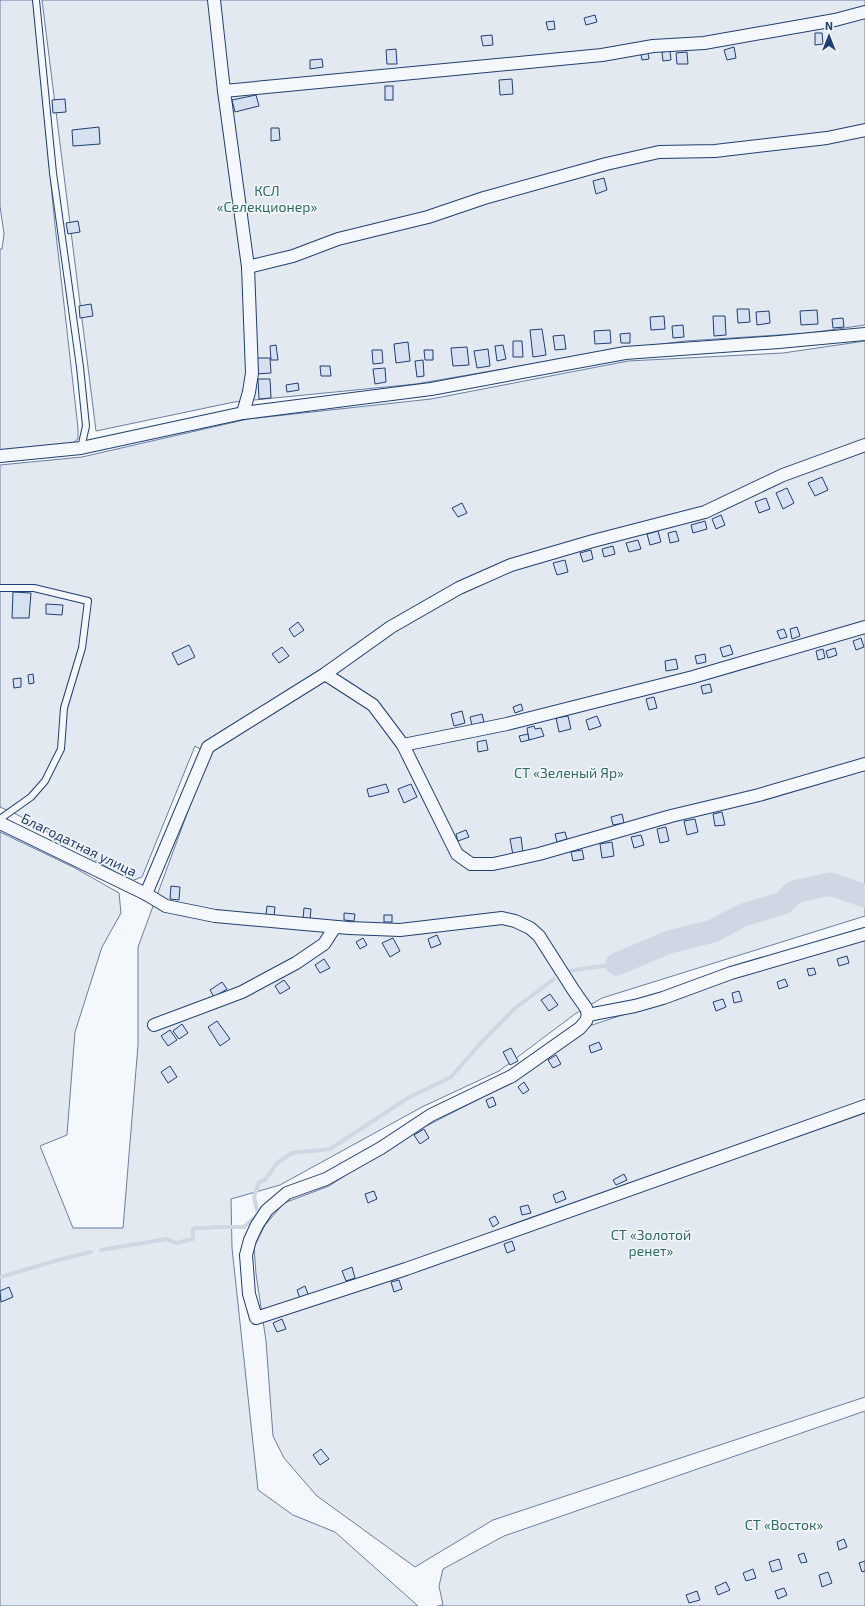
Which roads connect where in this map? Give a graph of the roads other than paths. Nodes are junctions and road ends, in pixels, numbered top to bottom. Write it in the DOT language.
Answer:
graph roads {
  1 [pos="36,0"];
  2 [pos="214,0"];
  3 [pos="865,12"];
  4 [pos="224,90"];
  5 [pos="865,130"];
  6 [pos="248,267"];
  7 [pos="865,334"];
  8 [pos="243,413"];
  9 [pos="865,445"];
  10 [pos="81,448"];
  11 [pos="0,456"];
  12 [pos="0,588"];
  13 [pos="865,627"];
  14 [pos="325,674"];
  15 [pos="403,744"];
  16 [pos="865,764"];
  17 [pos="0,819"];
  18 [pos="0,823"];
  19 [pos="146,894"];
  20 [pos="335,926"];
  21 [pos="865,934"];
  22 [pos="588,1015"];
  23 [pos="154,1025"];
  24 [pos="865,1106"];
  1 -- 10 [label="lane"];
  2 -- 4 [label="street"];
  3 -- 4 [label="street"];
  4 -- 6 [label="street"];
  5 -- 6 [label="street"];
  6 -- 8 [label="street"];
  7 -- 8 [label="street"];
  8 -- 10 [label="street"];
  9 -- 14 [label="street"];
  10 -- 11 [label="street"];
  12 -- 17 [label="lane"];
  13 -- 15 [label="street"];
  14 -- 15 [label="street"];
  14 -- 19 [label="street"];
  15 -- 16 [label="street"];
  18 -- 19 [label="street, Благодатная улица"];
  19 -- 20 [label="street, Благодатная улица"];
  20 -- 22 [label="street, Благодатная улица"];
  20 -- 23 [label="street"];
  21 -- 22 [label="street"];
  22 -- 24 [label="street"];
}
